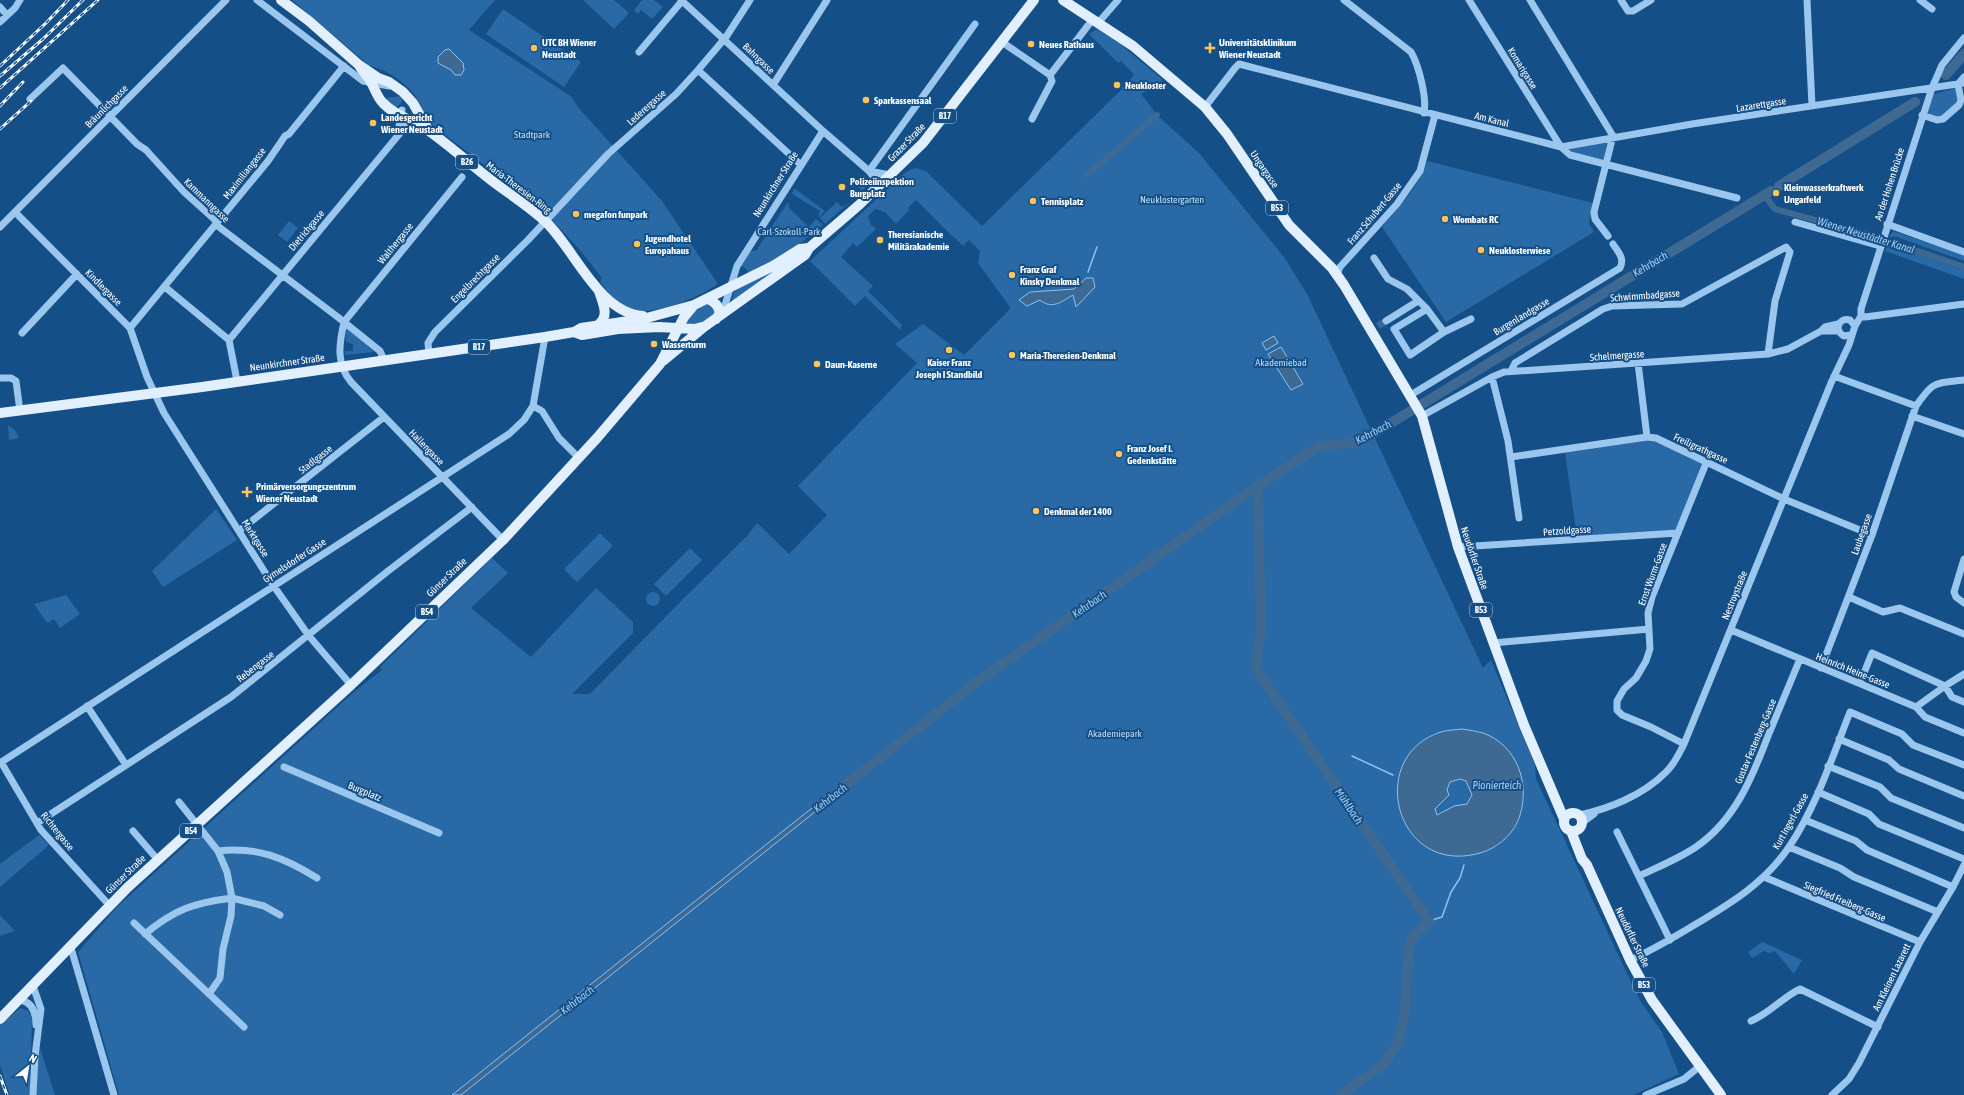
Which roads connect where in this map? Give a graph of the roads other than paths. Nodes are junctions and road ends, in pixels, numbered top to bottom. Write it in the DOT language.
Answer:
graph roads {
  1 [pos="20,0"];
  2 [pos="226,0"];
  3 [pos="257,0"];
  4 [pos="681,0"];
  5 [pos="827,0"];
  6 [pos="1034,0"];
  7 [pos="1063,0"];
  8 [pos="1118,0"];
  9 [pos="1344,0"];
  10 [pos="1469,0"];
  11 [pos="1530,0"];
  12 [pos="1621,0"];
  13 [pos="1651,0"];
  14 [pos="1807,0"];
  15 [pos="1920,0"];
  16 [pos="747,1"];
  17 [pos="284,2"];
  18 [pos="265,3"];
  19 [pos="0,7"];
  20 [pos="1932,9"];
  21 [pos="7,15"];
  22 [pos="1095,21"];
  23 [pos="0,22"];
  24 [pos="975,24"];
  25 [pos="1964,38"];
  26 [pos="724,39"];
  27 [pos="1002,42"];
  28 [pos="639,52"];
  29 [pos="359,65"];
  30 [pos="344,66"];
  31 [pos="698,70"];
  32 [pos="1050,75"];
  33 [pos="1964,77"];
  34 [pos="372,82"];
  35 [pos="1961,83"];
  36 [pos="773,85"];
  37 [pos="395,86"];
  38 [pos="1932,88"];
  39 [pos="407,96"];
  40 [pos="30,99"];
  41 [pos="1812,106"];
  42 [pos="1205,107"];
  43 [pos="1424,112"];
  44 [pos="402,115"];
  45 [pos="1435,115"];
  46 [pos="1922,115"];
  47 [pos="110,116"];
  48 [pos="1032,119"];
  49 [pos="428,130"];
  50 [pos="823,131"];
  51 [pos="1613,136"];
  52 [pos="1561,147"];
  53 [pos="802,165"];
  54 [pos="1607,165"];
  55 [pos="869,171"];
  56 [pos="890,175"];
  57 [pos="462,177"];
  58 [pos="880,185"];
  59 [pos="1737,198"];
  60 [pos="15,212"];
  61 [pos="216,222"];
  62 [pos="546,222"];
  63 [pos="1795,222"];
  64 [pos="0,227"];
  65 [pos="1886,227"];
  66 [pos="1606,234"];
  67 [pos="1613,244"];
  68 [pos="1881,245"];
  69 [pos="809,248"];
  70 [pos="1964,252"];
  71 [pos="1374,258"];
  72 [pos="736,270"];
  73 [pos="77,274"];
  74 [pos="282,274"];
  75 [pos="1337,274"];
  76 [pos="748,279"];
  77 [pos="165,287"];
  78 [pos="730,289"];
  79 [pos="600,295"];
  80 [pos="708,299"];
  81 [pos="1418,301"];
  82 [pos="1964,304"];
  83 [pos="694,305"];
  84 [pos="1427,309"];
  85 [pos="622,311"];
  86 [pos="1861,313"];
  87 [pos="718,316"];
  88 [pos="649,317"];
  89 [pos="1471,318"];
  90 [pos="1386,321"];
  91 [pos="344,322"];
  92 [pos="1853,323"];
  93 [pos="598,325"];
  94 [pos="619,325"];
  95 [pos="659,326"];
  96 [pos="704,327"];
  97 [pos="130,328"];
  98 [pos="632,328"];
  99 [pos="679,329"];
  100 [pos="1843,331"];
  101 [pos="574,332"];
  102 [pos="1444,332"];
  103 [pos="22,333"];
  104 [pos="546,337"];
  105 [pos="229,340"];
  106 [pos="670,346"];
  107 [pos="429,354"];
  108 [pos="1768,354"];
  109 [pos="384,360"];
  110 [pos="1638,363"];
  111 [pos="660,364"];
  112 [pos="341,366"];
  113 [pos="1512,371"];
  114 [pos="1834,376"];
  115 [pos="1492,377"];
  116 [pos="0,378"];
  117 [pos="1964,380"];
  118 [pos="236,381"];
  119 [pos="154,393"];
  120 [pos="533,406"];
  121 [pos="1416,406"];
  122 [pos="1916,406"];
  123 [pos="20,411"];
  124 [pos="1,414"];
  125 [pos="1912,416"];
  126 [pos="384,417"];
  127 [pos="1964,434"];
  128 [pos="1647,437"];
  129 [pos="1511,457"];
  130 [pos="579,458"];
  131 [pos="1707,461"];
  132 [pos="441,476"];
  133 [pos="1784,499"];
  134 [pos="472,507"];
  135 [pos="1519,518"];
  136 [pos="239,531"];
  137 [pos="1678,533"];
  138 [pos="1872,535"];
  139 [pos="503,540"];
  140 [pos="1458,547"];
  141 [pos="1964,559"];
  142 [pos="273,585"];
  143 [pos="1849,598"];
  144 [pos="1964,603"];
  145 [pos="1648,629"];
  146 [pos="1731,630"];
  147 [pos="1964,634"];
  148 [pos="309,636"];
  149 [pos="1493,642"];
  150 [pos="1800,660"];
  151 [pos="1821,668"];
  152 [pos="1964,674"];
  153 [pos="1860,683"];
  154 [pos="351,685"];
  155 [pos="1945,686"];
  156 [pos="1964,702"];
  157 [pos="87,706"];
  158 [pos="1916,707"];
  159 [pos="1964,733"];
  160 [pos="1839,739"];
  161 [pos="1684,744"];
  162 [pos="1,762"];
  163 [pos="1964,765"];
  164 [pos="126,766"];
  165 [pos="1828,766"];
  166 [pos="284,767"];
  167 [pos="1818,792"];
  168 [pos="1964,796"];
  169 [pos="178,802"];
  170 [pos="1805,820"];
  171 [pos="1574,822"];
  172 [pos="37,824"];
  173 [pos="198,824"];
  174 [pos="1964,828"];
  175 [pos="133,831"];
  176 [pos="1617,832"];
  177 [pos="439,833"];
  178 [pos="1789,847"];
  179 [pos="218,851"];
  180 [pos="1964,859"];
  181 [pos="158,860"];
  182 [pos="1964,865"];
  183 [pos="1639,876"];
  184 [pos="1764,877"];
  185 [pos="317,878"];
  186 [pos="1953,887"];
  187 [pos="232,898"];
  188 [pos="110,906"];
  189 [pos="1938,912"];
  190 [pos="280,915"];
  191 [pos="134,923"];
  192 [pos="145,934"];
  193 [pos="1670,940"];
  194 [pos="1920,942"];
  195 [pos="71,948"];
  196 [pos="1630,960"];
  197 [pos="33,986"];
  198 [pos="209,994"];
  199 [pos="20,1000"];
  200 [pos="0,1019"];
  201 [pos="1751,1021"];
  202 [pos="244,1027"];
  203 [pos="1878,1027"];
  204 [pos="37,1039"];
  205 [pos="1700,1066"];
  206 [pos="33,1095"];
  207 [pos="114,1095"];
  208 [pos="1646,1095"];
  209 [pos="1721,1095"];
  210 [pos="1832,1095"];
  1 -- 21 [label="street"];
  2 -- 47 [label="street, Bräunlichgasse"];
  3 -- 18 [label="street"];
  4 -- 26 [label="street, Bahngasse"];
  4 -- 28 [label="street"];
  5 -- 36 [label="street"];
  6 -- 27 [label="main road, Grazer Straße / B17"];
  7 -- 22 [label="main road, Ungargasse / B53"];
  8 -- 22 [label="street"];
  9 -- 43 [label="street"];
  10 -- 52 [label="street, Komarigasse"];
  11 -- 51 [label="street"];
  12 -- 13 [label="street"];
  14 -- 41 [label="street"];
  15 -- 20 [label="street"];
  16 -- 26 [label="street, Lederergasse"];
  17 -- 29 [label="main road, B26"];
  18 -- 30 [label="street"];
  19 -- 21 [label="street"];
  21 -- 23 [label="street"];
  22 -- 32 [label="street"];
  22 -- 42 [label="main road, Ungargasse / B53"];
  24 -- 55 [label="street"];
  25 -- 38 [label="street, An der Hohen Brücke"];
  26 -- 31 [label="street, Lederergasse"];
  26 -- 36 [label="street, Bahngasse"];
  27 -- 32 [label="street"];
  27 -- 56 [label="main road, Grazer Straße / B17"];
  29 -- 34 [label="main road, B26"];
  29 -- 37 [label="main road, B26"];
  30 -- 34 [label="street"];
  30 -- 61 [label="street, Maximiliangasse"];
  31 -- 53 [label="street"];
  31 -- 62 [label="street, Lederergasse"];
  32 -- 48 [label="street"];
  33 -- 35 [label="street"];
  34 -- 37 [label="street"];
  34 -- 44 [label="main road, B26"];
  35 -- 38 [label="street, Lazarettgasse"];
  35 -- 46 [label="street"];
  36 -- 50 [label="street, Bahngasse"];
  37 -- 39 [label="main road, B26"];
  38 -- 41 [label="street, Lazarettgasse"];
  38 -- 46 [label="street, An der Hohen Brücke"];
  39 -- 44 [label="main road"];
  39 -- 49 [label="main road, B26"];
  40 -- 47 [label="street, Kammanngasse"];
  41 -- 51 [label="street, Lazarettgasse"];
  42 -- 43 [label="street, Am Kanal"];
  42 -- 75 [label="main road, Ungargasse / B53"];
  43 -- 45 [label="street, Am Kanal"];
  44 -- 49 [label="main road, B26"];
  44 -- 74 [label="street, Dietrichgasse"];
  45 -- 52 [label="street, Am Kanal"];
  45 -- 75 [label="street, Franz Schubert-Gasse"];
  46 -- 65 [label="street, An der Hohen Brücke"];
  47 -- 60 [label="street, Bräunlichgasse"];
  47 -- 61 [label="street, Kammanngasse"];
  49 -- 62 [label="main road, Maria-Theresien-Ring / B26"];
  50 -- 53 [label="street, Neunkirchner Straße"];
  50 -- 55 [label="street, Bahngasse"];
  51 -- 52 [label="street, Lazarettgasse"];
  51 -- 54 [label="street"];
  52 -- 54 [label="street, Am Kanal"];
  53 -- 72 [label="street, Neunkirchner Straße"];
  54 -- 59 [label="street, Am Kanal"];
  54 -- 66 [label="street"];
  55 -- 56 [label="street"];
  55 -- 58 [label="street, Bahngasse"];
  56 -- 58 [label="main road, Grazer Straße / B17"];
  57 -- 91 [label="street, Walthergasse"];
  58 -- 69 [label="main road, Grazer Straße / B17"];
  60 -- 64 [label="street, Bräunlichgasse"];
  60 -- 73 [label="street, Kindlergasse"];
  61 -- 74 [label="street, Kammanngasse"];
  61 -- 77 [label="street, Maximiliangasse"];
  62 -- 79 [label="main road, Maria-Theresien-Ring / B26"];
  62 -- 107 [label="street, Engelbrechtgasse"];
  63 -- 68 [label="street"];
  65 -- 68 [label="street, An der Hohen Brücke"];
  65 -- 70 [label="street"];
  67 -- 121 [label="street, Burgenlandgasse"];
  68 -- 86 [label="street, An der Hohen Brücke"];
  69 -- 76 [label="main road, Grazer Straße / B17"];
  69 -- 87 [label="main road, Grazer Straße / B17"];
  71 -- 81 [label="street"];
  72 -- 76 [label="street"];
  72 -- 78 [label="street, Neunkirchner Straße"];
  73 -- 97 [label="street, Kindlergasse"];
  73 -- 103 [label="street"];
  74 -- 91 [label="street, Kammanngasse"];
  74 -- 105 [label="street, Dietrichgasse"];
  75 -- 121 [label="main road, Ungargasse / B53"];
  76 -- 78 [label="main road, Grazer Straße / B17"];
  77 -- 97 [label="street, Maximiliangasse"];
  77 -- 105 [label="street"];
  78 -- 80 [label="main road, Grazer Straße / B17"];
  78 -- 87 [label="street, Neunkirchner Straße"];
  79 -- 85 [label="main road, B26"];
  79 -- 93 [label="main road, B26"];
  79 -- 94 [label="main road, B26"];
  80 -- 83 [label="main road, Grazer Straße / B17"];
  80 -- 87 [label="main road"];
  81 -- 84 [label="street"];
  81 -- 90 [label="street"];
  82 -- 86 [label="street"];
  83 -- 88 [label="main road, Neunkirchner Straße / B17"];
  83 -- 99 [label="main road"];
  84 -- 102 [label="street"];
  84 -- 102 [label="street"];
  85 -- 88 [label="main road, B26"];
  85 -- 94 [label="main road"];
  86 -- 92 [label="street, An der Hohen Brücke"];
  87 -- 96 [label="main road, Grazer Straße / B17"];
  88 -- 94 [label="main road, Neunkirchner Straße / B17"];
  89 -- 102 [label="street"];
  91 -- 109 [label="street, Kammanngasse"];
  91 -- 112 [label="street"];
  92 -- 100 [label="street, Nestroystraße"];
  92 -- 100 [label="street"];
  93 -- 94 [label="main road, Neunkirchner Straße / B17"];
  93 -- 101 [label="main road, Neunkirchner Straße / B17"];
  94 -- 98 [label="main road, B26"];
  94 -- 101 [label="main road, Neunkirchner Straße / B17"];
  95 -- 98 [label="main road, B17"];
  95 -- 99 [label="main road, B17"];
  95 -- 106 [label="main road"];
  96 -- 99 [label="main road, B17"];
  96 -- 111 [label="main road, B54"];
  97 -- 119 [label="street, Kindlergasse"];
  99 -- 106 [label="main road, B54"];
  100 -- 108 [label="street, Schelmergasse"];
  100 -- 114 [label="street, Nestroystraße"];
  101 -- 104 [label="main road, Neunkirchner Straße / B17"];
  104 -- 107 [label="main road, Neunkirchner Straße / B17"];
  104 -- 120 [label="street, Gymelsdorfer Gasse"];
  105 -- 118 [label="street"];
  106 -- 111 [label="main road, B54"];
  107 -- 109 [label="main road, Neunkirchner Straße / B17"];
  108 -- 110 [label="street, Schelmergasse"];
  108 -- 113 [label="street, Schwimmbadgasse"];
  109 -- 112 [label="main road, Neunkirchner Straße / B17"];
  110 -- 113 [label="street, Schelmergasse"];
  110 -- 128 [label="street"];
  111 -- 130 [label="main road, Günser Straße / B54"];
  112 -- 118 [label="main road, Neunkirchner Straße / B17"];
  112 -- 126 [label="street, Hallengasse"];
  113 -- 115 [label="street, Schelmergasse"];
  114 -- 122 [label="street"];
  114 -- 133 [label="street, Nestroystraße"];
  115 -- 121 [label="street, Schelmergasse"];
  115 -- 129 [label="street"];
  116 -- 123 [label="street"];
  117 -- 122 [label="street, Laubegasse"];
  118 -- 119 [label="main road, Neunkirchner Straße / B17"];
  119 -- 123 [label="main road, Neunkirchner Straße / B17"];
  119 -- 136 [label="street, Marktgasse"];
  120 -- 130 [label="street"];
  120 -- 132 [label="street, Gymelsdorfer Gasse"];
  121 -- 140 [label="main road, Neudörfler Straße / B53"];
  122 -- 125 [label="street, Laubegasse"];
  123 -- 124 [label="main road, Neunkirchner Straße / B17"];
  125 -- 127 [label="street"];
  125 -- 138 [label="street, Laubegasse"];
  126 -- 132 [label="street, Hallengasse"];
  126 -- 136 [label="street, Stadlgasse"];
  128 -- 129 [label="street, Freiligrathgasse"];
  128 -- 131 [label="street, Freiligrathgasse"];
  129 -- 135 [label="street"];
  130 -- 139 [label="main road, Günser Straße / B54"];
  131 -- 133 [label="street, Freiligrathgasse"];
  131 -- 137 [label="street, Ernst Wurm-Gasse"];
  132 -- 134 [label="street, Hallengasse"];
  132 -- 142 [label="street, Gymelsdorfer Gasse"];
  133 -- 138 [label="street, Freiligrathgasse"];
  133 -- 146 [label="street, Nestroystraße"];
  134 -- 139 [label="street, Hallengasse"];
  134 -- 148 [label="street, Rebengasse"];
  136 -- 142 [label="street, Marktgasse"];
  137 -- 140 [label="street, Petzoldgasse"];
  137 -- 145 [label="street, Ernst Wurm-Gasse"];
  138 -- 143 [label="street, Laubegasse"];
  139 -- 154 [label="main road, Günser Straße / B54"];
  140 -- 149 [label="main road, Neudörfler Straße / B53"];
  141 -- 144 [label="street"];
  142 -- 148 [label="street, Marktgasse"];
  142 -- 157 [label="street, Gymelsdorfer Gasse"];
  143 -- 147 [label="street"];
  143 -- 151 [label="street, Laubegasse"];
  145 -- 149 [label="street"];
  145 -- 161 [label="street, Ernst Wurm-Gasse"];
  146 -- 150 [label="street, Heinrich Heine-Gasse"];
  146 -- 161 [label="street, Nestroystraße"];
  148 -- 154 [label="street, Marktgasse"];
  148 -- 164 [label="street, Rebengasse"];
  149 -- 171 [label="main road, Neudörfler Straße / B53"];
  150 -- 151 [label="street, Heinrich Heine-Gasse"];
  150 -- 183 [label="street, Gustav Festenberg-Gasse"];
  151 -- 153 [label="street, Heinrich Heine-Gasse"];
  152 -- 155 [label="street"];
  153 -- 155 [label="street"];
  153 -- 158 [label="street, Heinrich Heine-Gasse"];
  154 -- 173 [label="main road, Günser Straße / B54"];
  155 -- 156 [label="street"];
  155 -- 158 [label="street"];
  157 -- 162 [label="street, Gymelsdorfer Gasse"];
  157 -- 164 [label="street"];
  158 -- 159 [label="street, Heinrich Heine-Gasse"];
  160 -- 163 [label="street, Kurt Ingerl-Gasse"];
  160 -- 165 [label="street, Kurt Ingerl-Gasse"];
  160 -- 168 [label="street"];
  161 -- 171 [label="street, Nestroystraße"];
  162 -- 172 [label="street, Richtergasse"];
  164 -- 172 [label="street, Rebengasse"];
  165 -- 167 [label="street, Kurt Ingerl-Gasse"];
  165 -- 174 [label="street"];
  166 -- 177 [label="street, Burgplatz"];
  167 -- 170 [label="street, Kurt Ingerl-Gasse"];
  167 -- 180 [label="street"];
  169 -- 173 [label="street"];
  170 -- 178 [label="street, Kurt Ingerl-Gasse"];
  170 -- 186 [label="street"];
  171 -- 196 [label="main road, Neudörfler Straße / B53"];
  172 -- 188 [label="street, Richtergasse"];
  173 -- 179 [label="street"];
  173 -- 181 [label="main road, Günser Straße / B54"];
  175 -- 181 [label="street, Günser Straße"];
  176 -- 183 [label="street"];
  178 -- 184 [label="street, Kurt Ingerl-Gasse"];
  178 -- 189 [label="street"];
  179 -- 185 [label="street"];
  179 -- 187 [label="street"];
  181 -- 188 [label="main road, Günser Straße / B54"];
  182 -- 186 [label="street, Am Kleinen Lazarett"];
  183 -- 193 [label="street"];
  184 -- 193 [label="street, Kurt Ingerl-Gasse"];
  184 -- 194 [label="street, Siegfried Freiberg-Gasse"];
  186 -- 189 [label="street, Am Kleinen Lazarett"];
  187 -- 190 [label="street"];
  187 -- 192 [label="street"];
  187 -- 198 [label="street"];
  188 -- 195 [label="main road, B54"];
  189 -- 194 [label="street, Am Kleinen Lazarett"];
  191 -- 192 [label="street"];
  192 -- 198 [label="street"];
  193 -- 196 [label="street, Kurt Ingerl-Gasse"];
  194 -- 203 [label="street, Am Kleinen Lazarett"];
  195 -- 197 [label="main road, B54"];
  195 -- 207 [label="street"];
  196 -- 205 [label="main road, Neudörfler Straße / B53"];
  197 -- 199 [label="main road, B54"];
  197 -- 204 [label="street"];
  198 -- 202 [label="street"];
  199 -- 200 [label="main road, B54"];
  199 -- 204 [label="street"];
  201 -- 203 [label="street"];
  203 -- 210 [label="street, Am Kleinen Lazarett"];
  204 -- 206 [label="street"];
  205 -- 208 [label="street"];
  205 -- 209 [label="main road, Neudörfler Straße / B53"];
}
